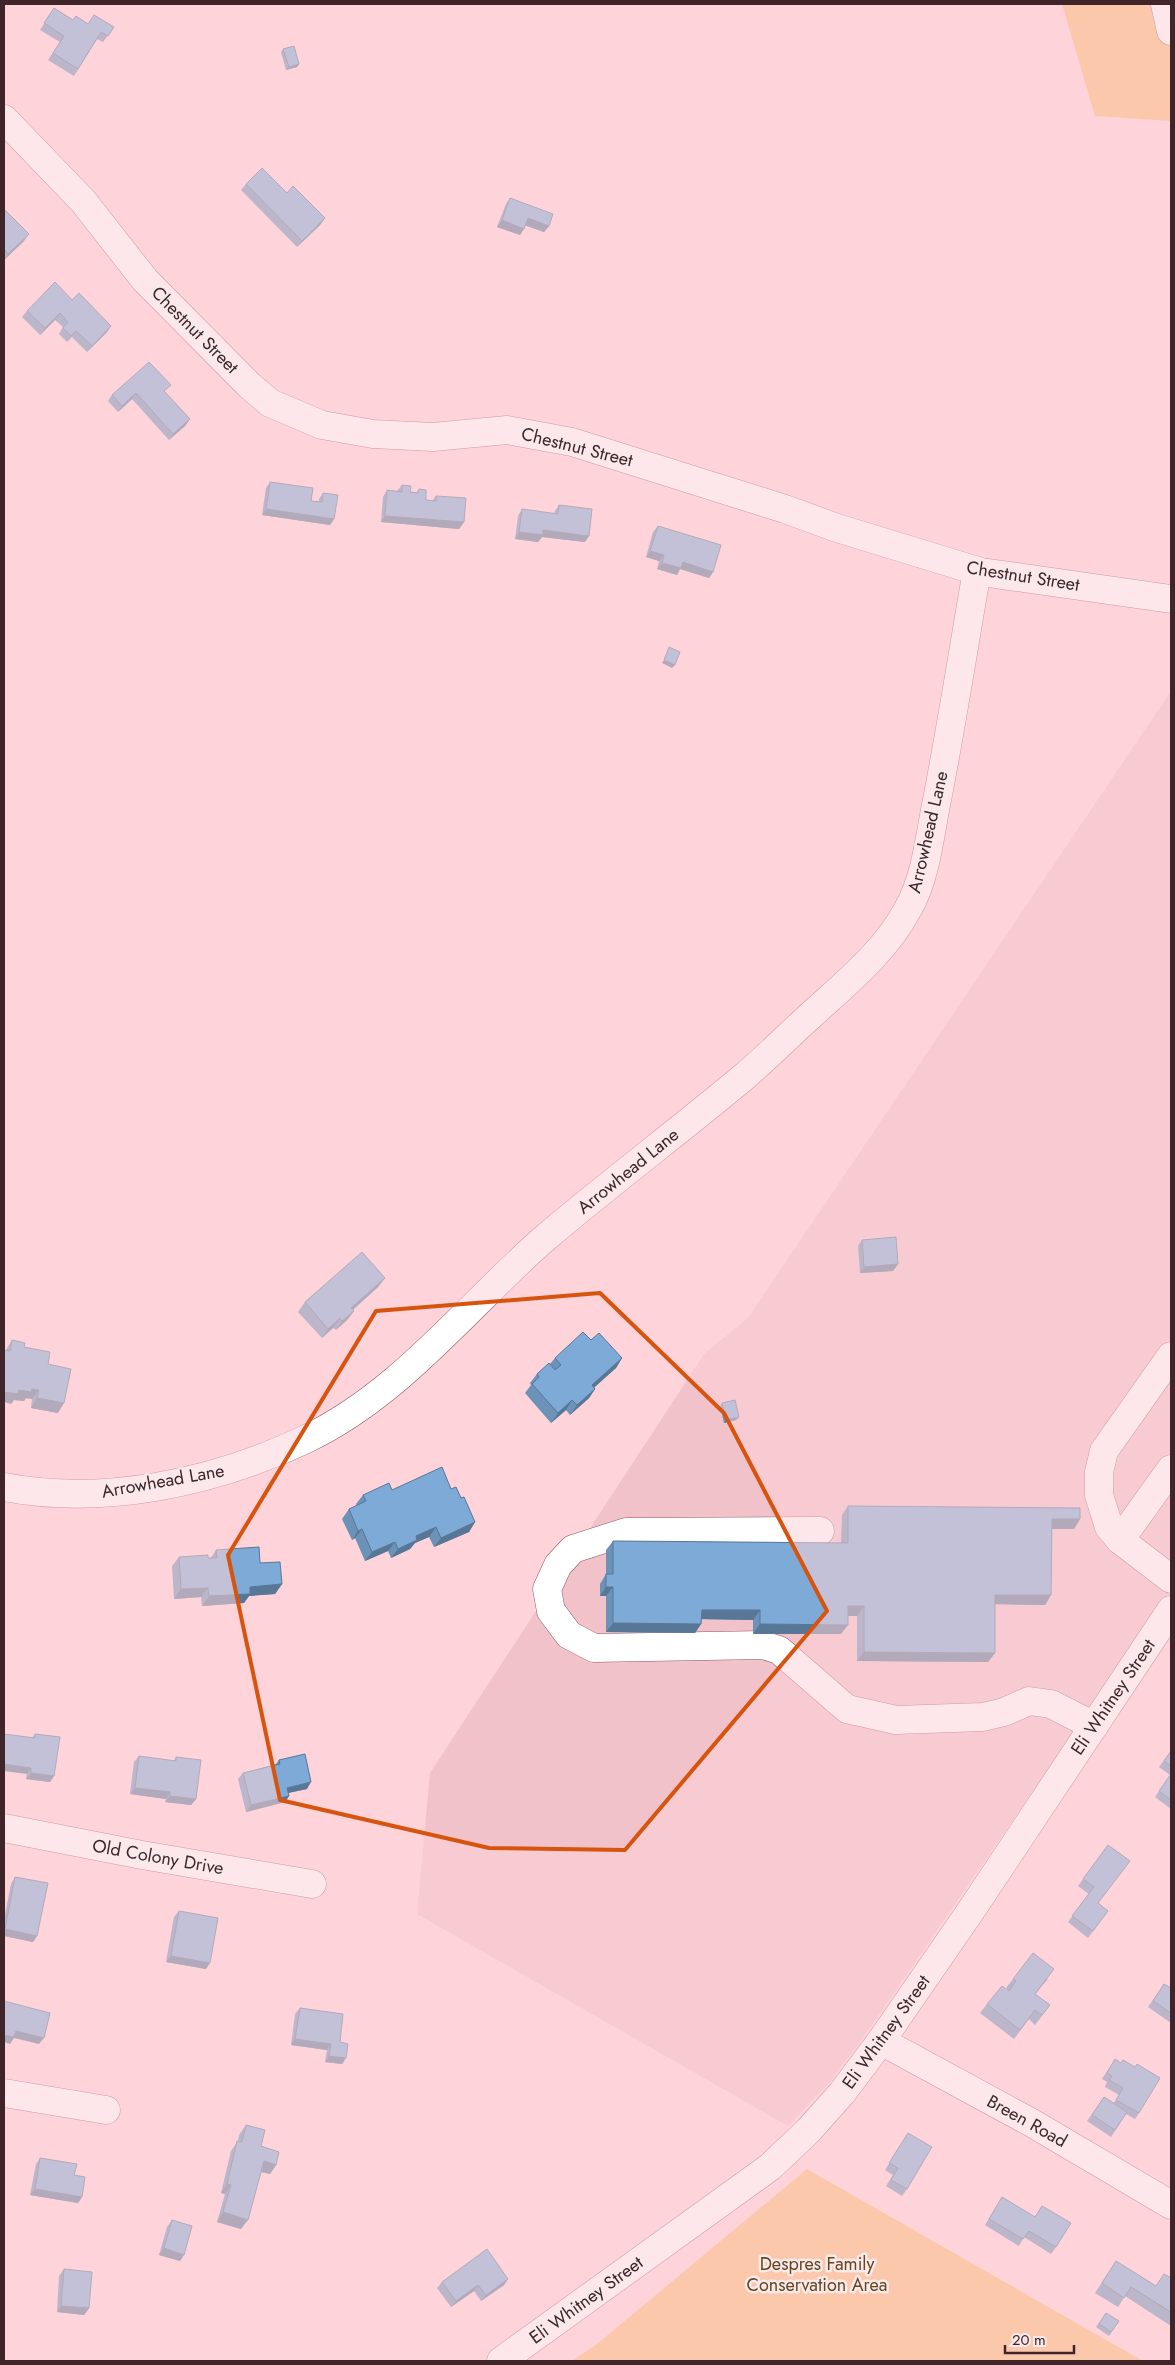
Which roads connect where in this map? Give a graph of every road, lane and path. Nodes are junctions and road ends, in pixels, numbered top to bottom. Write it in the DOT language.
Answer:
graph roads {
  1 [pos="1165,4"];
  2 [pos="1171,31"];
  3 [pos="4,119"];
  4 [pos="977,571"];
  5 [pos="1171,599"];
  6 [pos="1171,1356"];
  7 [pos="1171,1469"];
  8 [pos="4,1487"];
  9 [pos="820,1531"];
  10 [pos="1120,1540"];
  11 [pos="1171,1579"];
  12 [pos="1171,1610"];
  13 [pos="1094,1726"];
  14 [pos="4,1828"];
  15 [pos="312,1884"];
  16 [pos="881,2041"];
  17 [pos="4,2093"];
  18 [pos="106,2110"];
  19 [pos="1170,2201"];
  20 [pos="501,2361"];
  1 -- 2 [label="street"];
  3 -- 4 [label="street, Chestnut Street"];
  4 -- 5 [label="street, Chestnut Street"];
  4 -- 8 [label="street, Arrowhead Lane"];
  6 -- 10 [label="street"];
  7 -- 10 [label="street"];
  9 -- 13 [label="street"];
  10 -- 11 [label="street"];
  12 -- 13 [label="street, Eli Whitney Street"];
  13 -- 16 [label="street, Eli Whitney Street"];
  14 -- 15 [label="street, Old Colony Drive"];
  16 -- 19 [label="street, Breen Road"];
  16 -- 20 [label="street, Eli Whitney Street"];
  17 -- 18 [label="street"];
}
